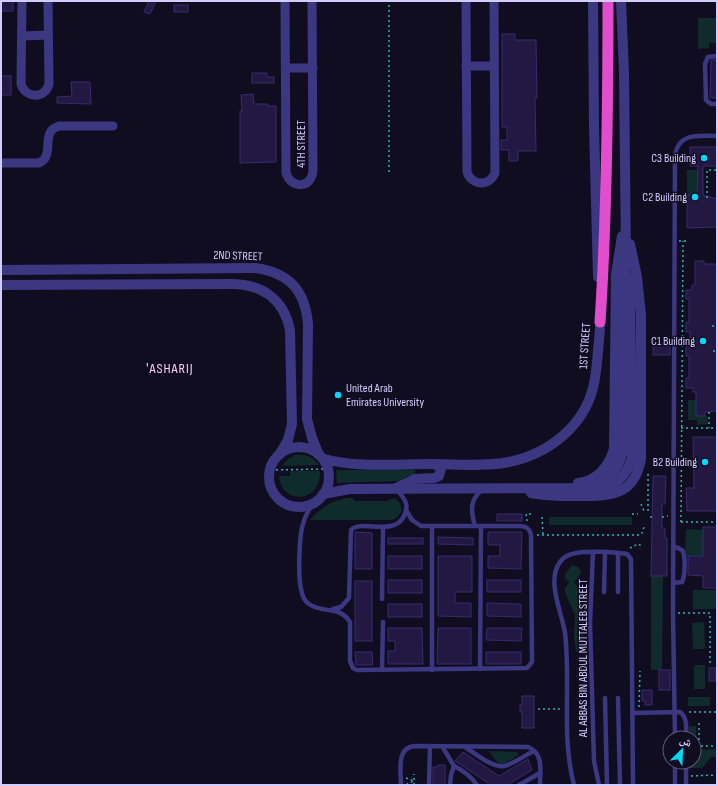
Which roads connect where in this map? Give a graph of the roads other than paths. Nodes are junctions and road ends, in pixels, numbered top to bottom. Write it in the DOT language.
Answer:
graph roads {
  1 [pos="22,1"];
  2 [pos="48,1"];
  3 [pos="285,1"];
  4 [pos="312,1"];
  5 [pos="466,1"];
  6 [pos="494,1"];
  7 [pos="593,1"];
  8 [pos="608,1"];
  9 [pos="621,1"];
  10 [pos="48,35"];
  11 [pos="22,36"];
  12 [pos="717,56"];
  13 [pos="466,66"];
  14 [pos="494,66"];
  15 [pos="286,68"];
  16 [pos="313,68"];
  17 [pos="717,104"];
  18 [pos="113,126"];
  19 [pos="717,136"];
  20 [pos="1,163"];
  21 [pos="625,225"];
  22 [pos="626,259"];
  23 [pos="1,270"];
  24 [pos="1,285"];
  25 [pos="600,322"];
  26 [pos="279,455"];
  27 [pos="324,461"];
  28 [pos="434,464"];
  29 [pos="484,488"];
  30 [pos="394,489"];
  31 [pos="504,489"];
  32 [pos="524,492"];
  33 [pos="324,494"];
  34 [pos="314,502"];
  35 [pos="406,510"];
  36 [pos="478,526"];
  37 [pos="383,527"];
  38 [pos="432,527"];
  39 [pos="673,546"];
  40 [pos="593,552"];
  41 [pos="605,552"];
  42 [pos="620,553"];
  43 [pos="673,583"];
  44 [pos="604,592"];
  45 [pos="618,592"];
  46 [pos="382,599"];
  47 [pos="331,610"];
  48 [pos="383,622"];
  49 [pos="480,669"];
  50 [pos="382,670"];
  51 [pos="432,670"];
  52 [pos="605,698"];
  53 [pos="618,698"];
  54 [pos="674,712"];
  55 [pos="632,713"];
  56 [pos="674,730"];
  57 [pos="686,730"];
  58 [pos="430,746"];
  59 [pos="442,746"];
  60 [pos="465,746"];
  61 [pos="534,750"];
  62 [pos="454,766"];
  63 [pos="675,770"];
  64 [pos="686,770"];
  65 [pos="540,773"];
  66 [pos="401,785"];
  67 [pos="429,785"];
  68 [pos="450,785"];
  69 [pos="477,785"];
  70 [pos="519,785"];
  71 [pos="540,785"];
  72 [pos="573,785"];
  73 [pos="598,785"];
  74 [pos="607,785"];
  75 [pos="620,785"];
  76 [pos="633,785"];
  77 [pos="675,785"];
  78 [pos="686,785"];
  1 -- 11 [label="street"];
  2 -- 10 [label="street"];
  3 -- 15 [label="street, 4TH STREET"];
  4 -- 16 [label="street, 4TH STREET"];
  5 -- 13 [label="street"];
  6 -- 14 [label="street"];
  7 -- 25 [label="street, 1ST STREET"];
  8 -- 25 [label="highway"];
  9 -- 21 [label="street"];
  10 -- 11 [label="street"];
  10 -- 11 [label="street"];
  12 -- 17 [label="lane"];
  13 -- 14 [label="street"];
  13 -- 14 [label="street"];
  15 -- 16 [label="street"];
  15 -- 16 [label="street, 4TH STREET"];
  18 -- 20 [label="street"];
  19 -- 39 [label="lane"];
  21 -- 22 [label="street"];
  21 -- 31 [label="street"];
  21 -- 32 [label="street"];
  22 -- 31 [label="street"];
  22 -- 32 [label="street"];
  23 -- 27 [label="street, 2ND STREET"];
  24 -- 26 [label="street"];
  25 -- 28 [label="street, 1ST STREET"];
  26 -- 27 [label="street, 1ST STREET"];
  26 -- 34 [label="street"];
  27 -- 28 [label="street, 1ST STREET"];
  27 -- 33 [label="street"];
  28 -- 30 [label="street"];
  29 -- 30 [label="street"];
  29 -- 31 [label="street"];
  29 -- 36 [label="lane"];
  30 -- 33 [label="street"];
  30 -- 35 [label="lane"];
  31 -- 32 [label="street"];
  33 -- 34 [label="street"];
  34 -- 47 [label="lane"];
  35 -- 37 [label="lane"];
  35 -- 38 [label="lane"];
  36 -- 38 [label="lane"];
  36 -- 49 [label="lane"];
  36 -- 49 [label="lane"];
  37 -- 46 [label="lane"];
  37 -- 47 [label="lane"];
  38 -- 51 [label="lane"];
  39 -- 43 [label="lane"];
  39 -- 43 [label="lane"];
  40 -- 41 [label="lane"];
  40 -- 72 [label="lane, AL ABBAS BIN ABDUL MUTTALEB STREET"];
  40 -- 73 [label="lane, AL ABBAS BIN ABDUL MUTTALEB STREET"];
  41 -- 42 [label="lane"];
  41 -- 44 [label="lane"];
  42 -- 45 [label="lane"];
  42 -- 55 [label="lane"];
  43 -- 54 [label="lane"];
  47 -- 50 [label="lane"];
  48 -- 50 [label="lane"];
  49 -- 51 [label="lane"];
  50 -- 51 [label="lane"];
  52 -- 74 [label="lane"];
  53 -- 75 [label="lane"];
  54 -- 55 [label="lane"];
  54 -- 56 [label="lane"];
  54 -- 57 [label="lane"];
  55 -- 76 [label="lane"];
  58 -- 59 [label="lane"];
  58 -- 66 [label="lane"];
  58 -- 67 [label="lane"];
  59 -- 60 [label="lane"];
  59 -- 62 [label="lane"];
  60 -- 61 [label="lane"];
  60 -- 61 [label="lane"];
  61 -- 65 [label="lane"];
  62 -- 68 [label="lane"];
  62 -- 69 [label="lane"];
  63 -- 77 [label="lane"];
  64 -- 78 [label="lane"];
  65 -- 70 [label="lane"];
  65 -- 71 [label="lane"];
}
